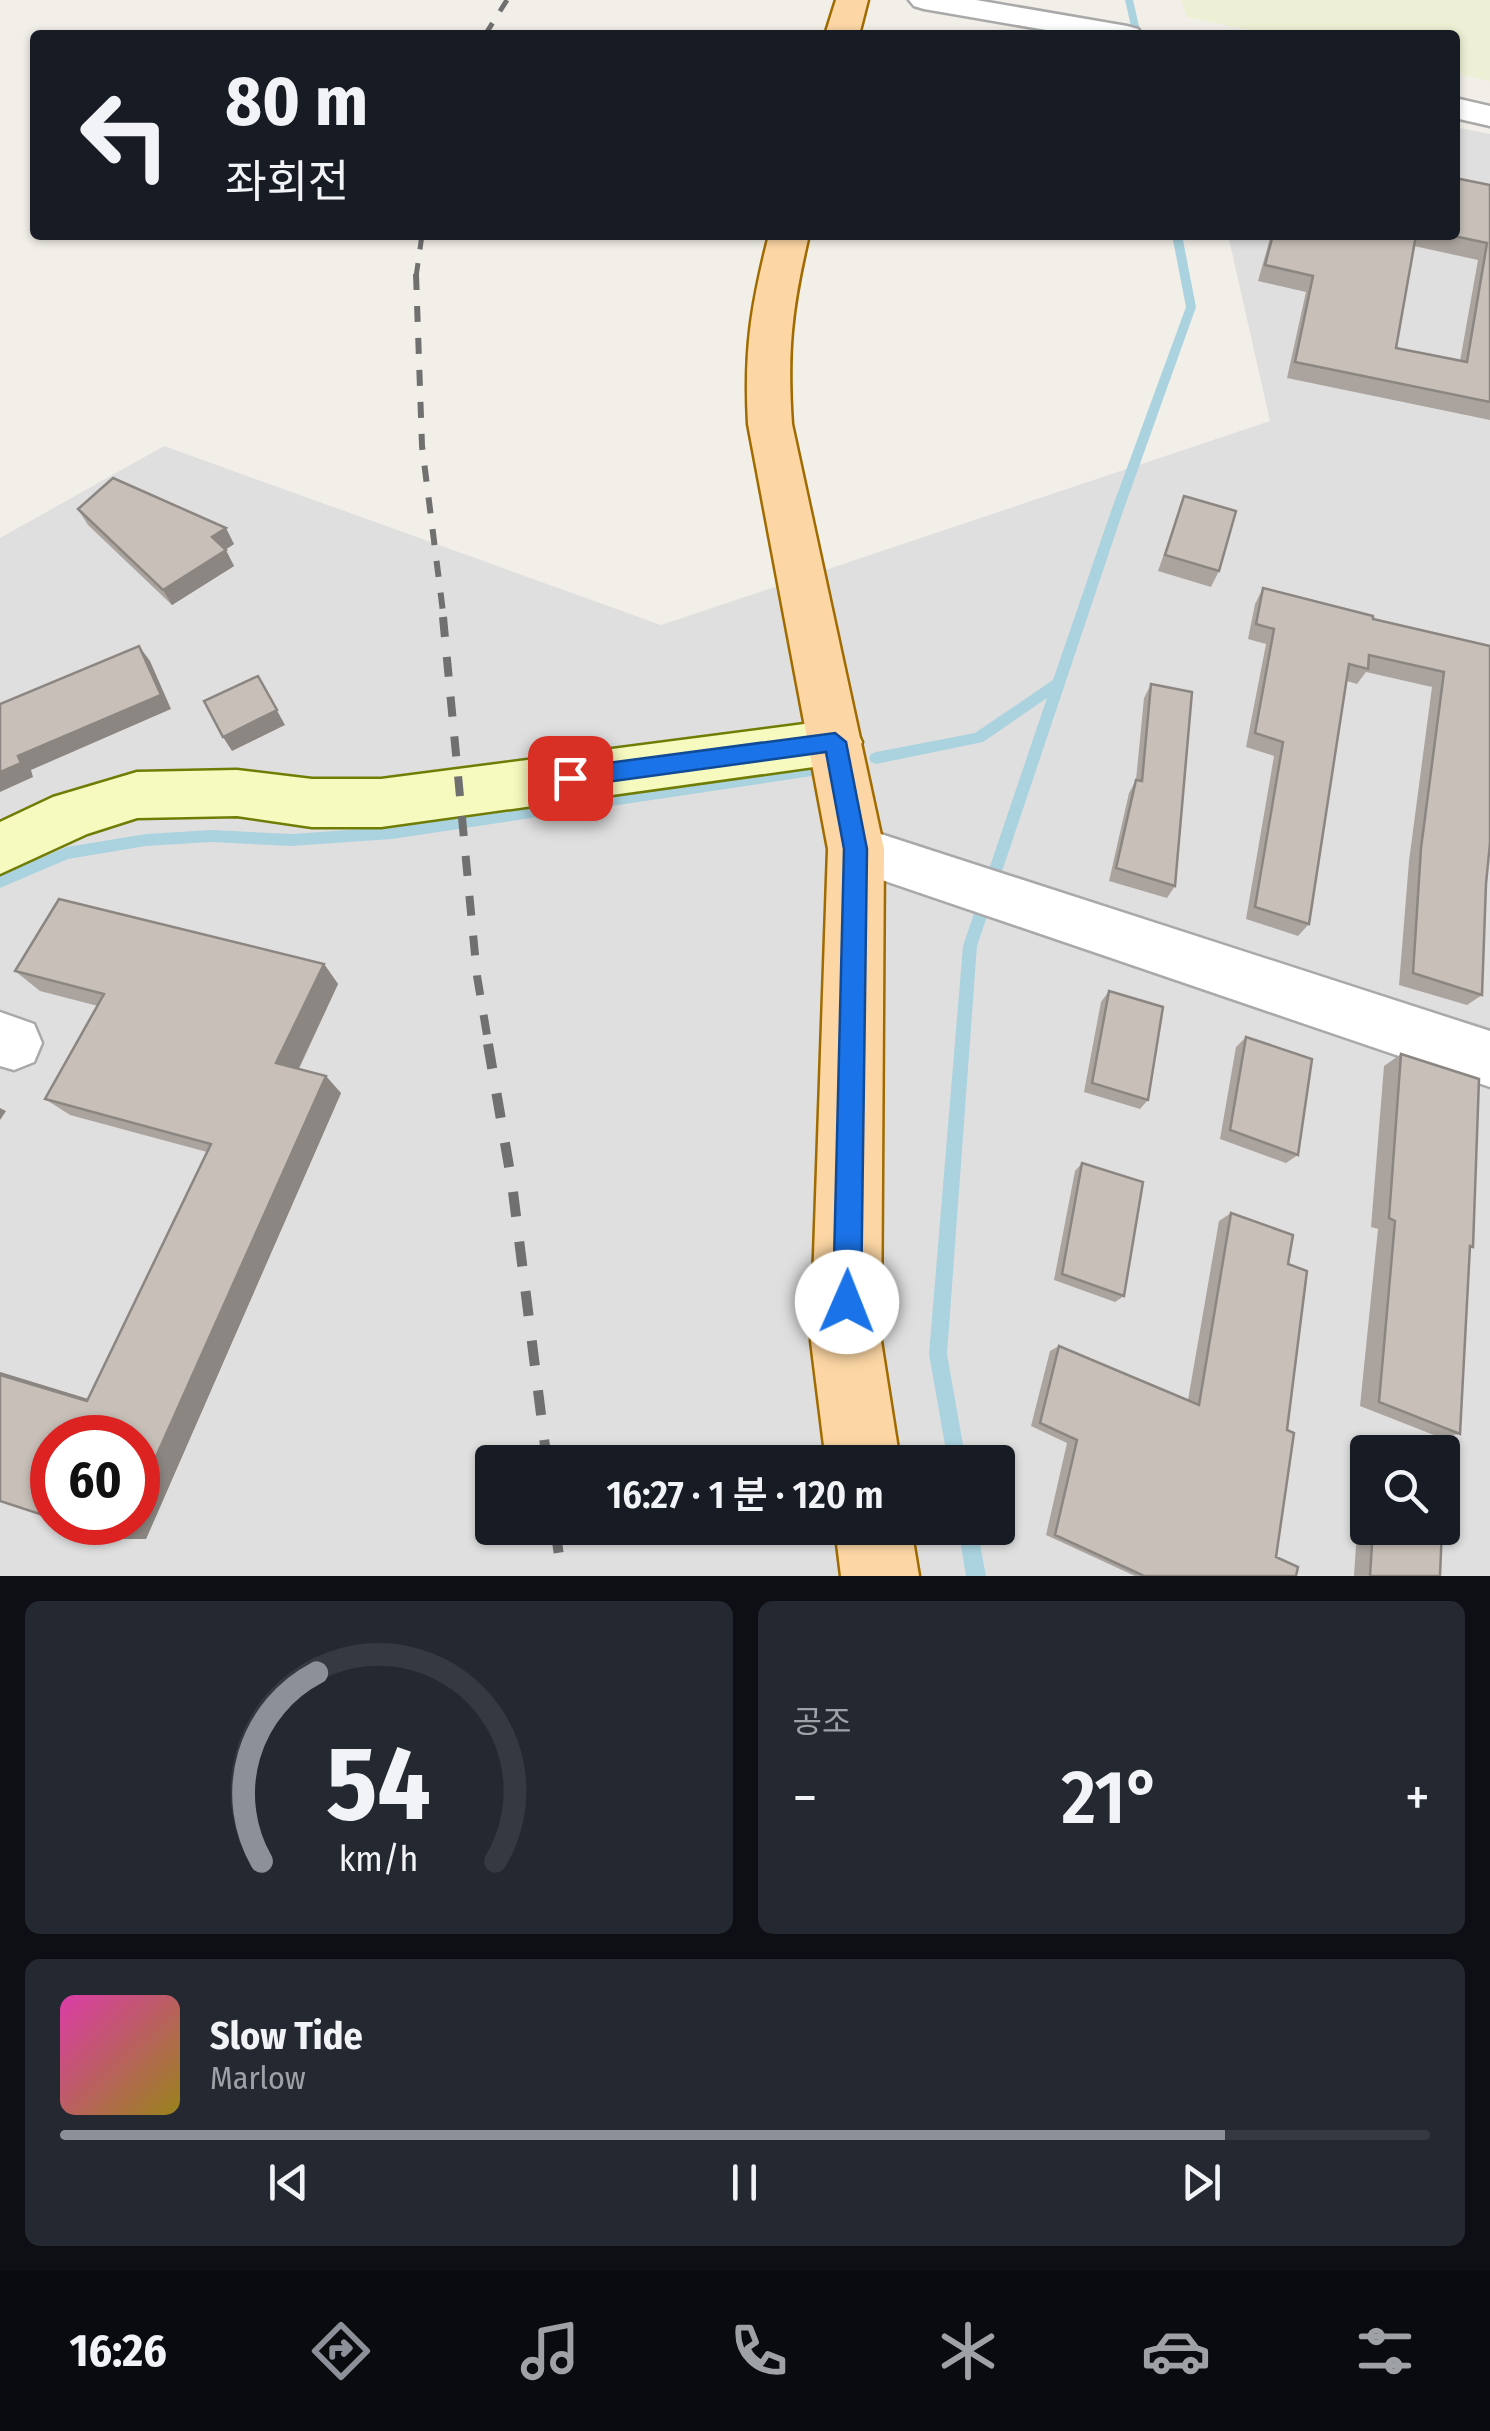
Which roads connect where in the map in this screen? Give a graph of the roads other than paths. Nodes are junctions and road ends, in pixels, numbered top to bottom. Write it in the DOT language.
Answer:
graph roads {
  1 [pos="852,0"];
  2 [pos="924,0"];
  3 [pos="843,30"];
  4 [pos="1097,30"];
  5 [pos="1460,109"];
  6 [pos="1490,116"];
  7 [pos="788,240"];
  8 [pos="835,742"];
  9 [pos="0,849"];
  10 [pos="856,849"];
  11 [pos="1490,1060"];
  12 [pos="861,1445"];
  13 [pos="875,1545"];
  14 [pos="880,1576"];
  1 -- 3 [label="main road"];
  2 -- 4 [label="street"];
  5 -- 6 [label="street"];
  7 -- 8 [label="main road"];
  8 -- 9 [label="street"];
  8 -- 10 [label="main road"];
  10 -- 11 [label="street"];
  10 -- 12 [label="main road"];
  13 -- 14 [label="main road"];
}
